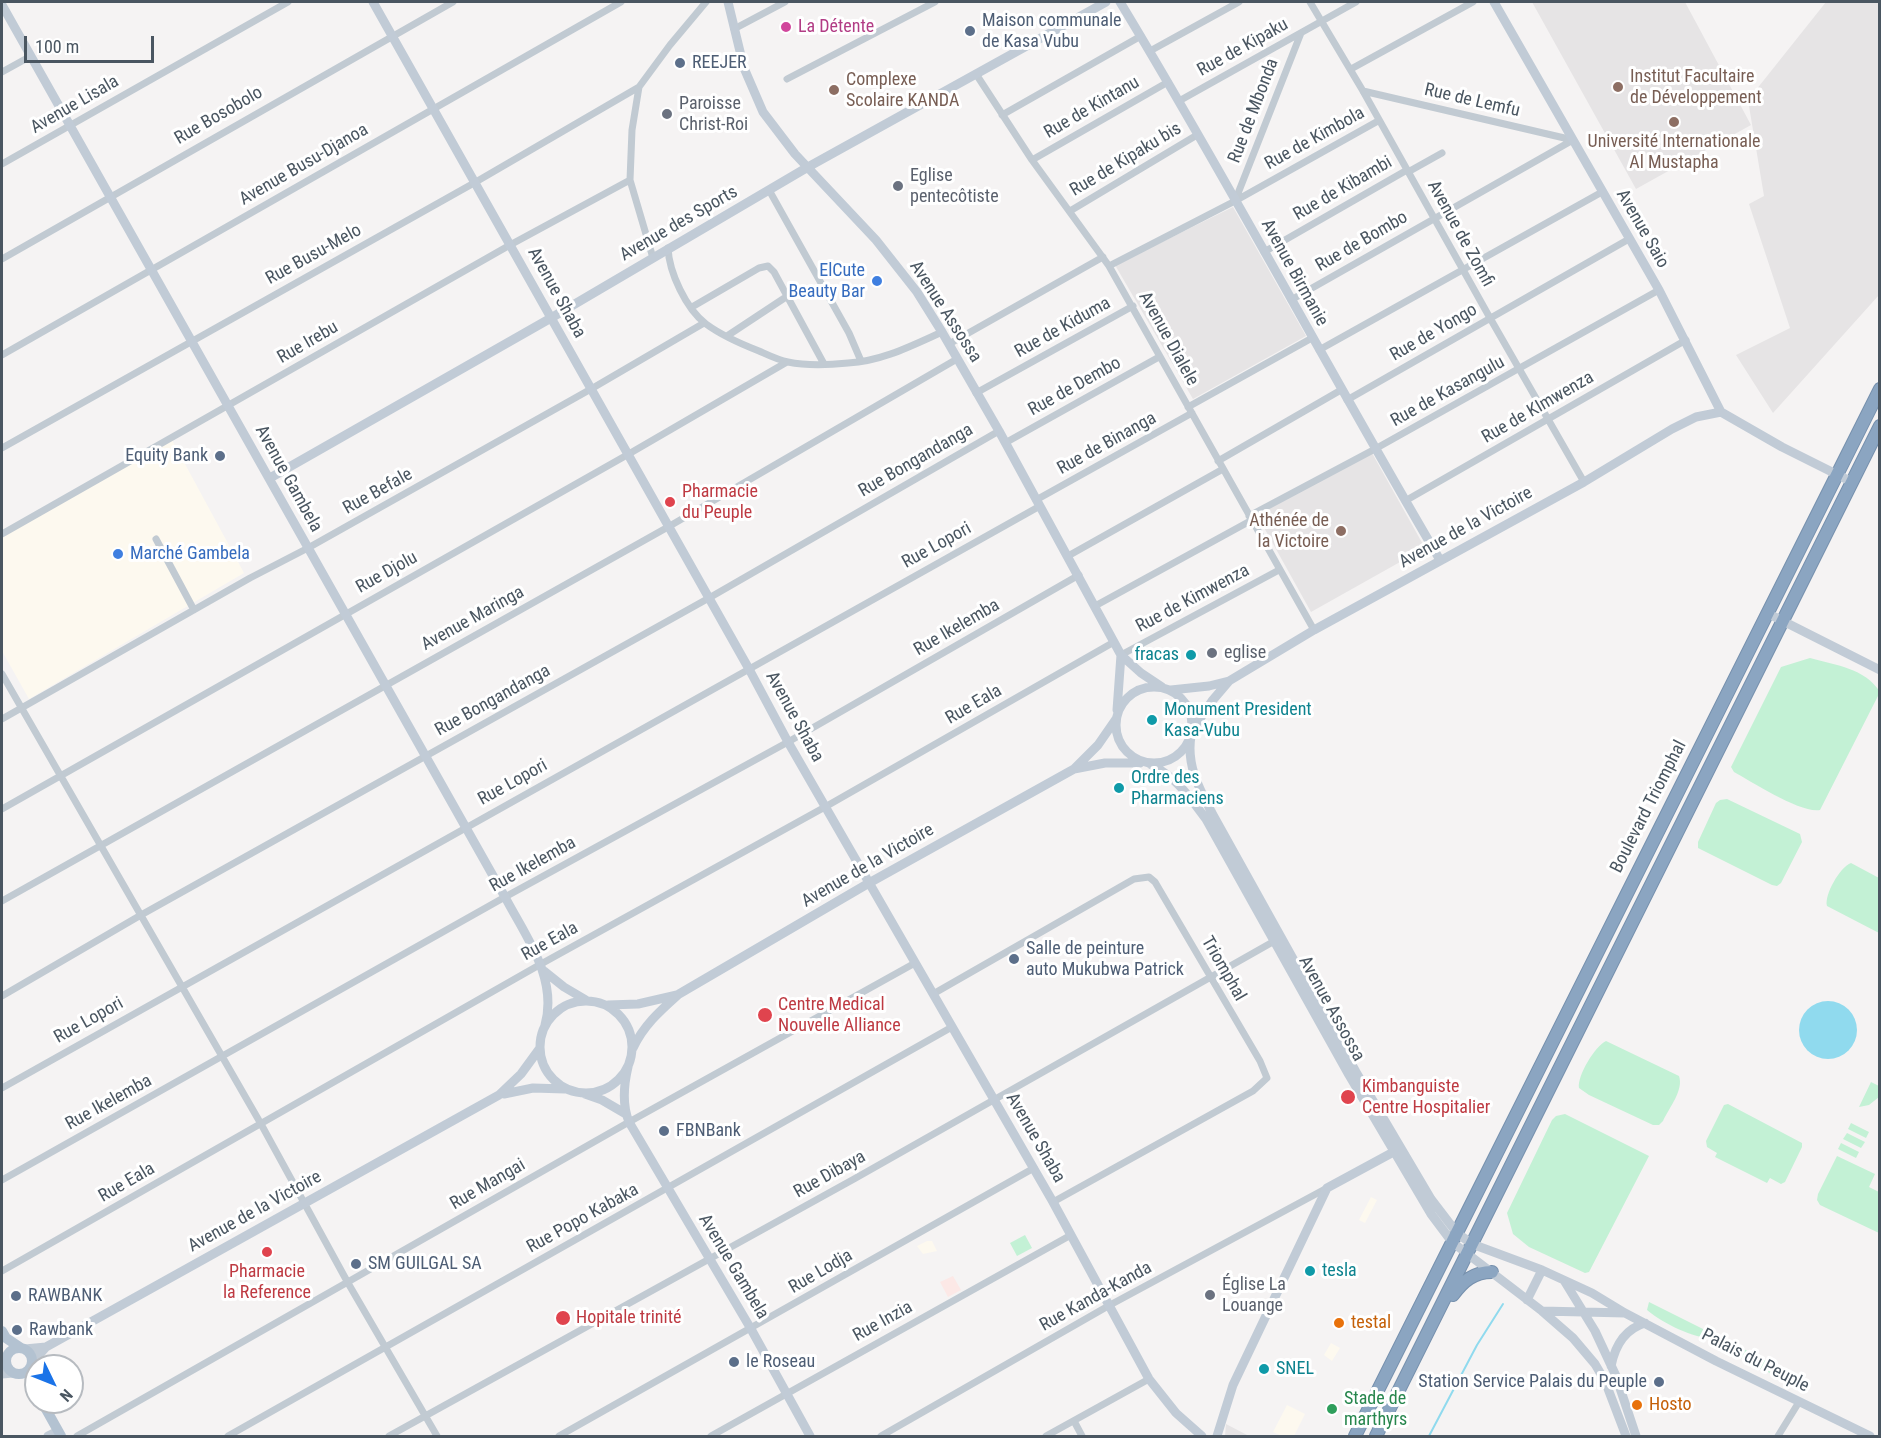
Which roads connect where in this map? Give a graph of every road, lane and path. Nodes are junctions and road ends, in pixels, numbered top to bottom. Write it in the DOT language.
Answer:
graph roads {
  1 [pos="288,2"];
  2 [pos="373,2"];
  3 [pos="453,2"];
  4 [pos="621,2"];
  5 [pos="706,2"];
  6 [pos="729,2"];
  7 [pos="785,2"];
  8 [pos="935,2"];
  9 [pos="1106,2"];
  10 [pos="1120,2"];
  11 [pos="1239,2"];
  12 [pos="1310,2"];
  13 [pos="1356,2"];
  14 [pos="1473,2"];
  15 [pos="1494,2"];
  16 [pos="2,5"];
  17 [pos="1321,21"];
  18 [pos="734,29"];
  19 [pos="1301,33"];
  20 [pos="392,35"];
  21 [pos="1141,36"];
  22 [pos="1150,51"];
  23 [pos="31,56"];
  24 [pos="1351,69"];
  25 [pos="2,72"];
  26 [pos="976,74"];
  27 [pos="788,79"];
  28 [pos="1168,82"];
  29 [pos="639,87"];
  30 [pos="1364,91"];
  31 [pos="1179,101"];
  32 [pos="433,109"];
  33 [pos="1002,115"];
  34 [pos="1378,121"];
  35 [pos="70,125"];
  36 [pos="1197,135"];
  37 [pos="1573,140"];
  38 [pos="1442,153"];
  39 [pos="1032,160"];
  40 [pos="2,164"];
  41 [pos="808,167"];
  42 [pos="1407,171"];
  43 [pos="630,180"];
  44 [pos="474,183"];
  45 [pos="770,190"];
  46 [pos="1602,192"];
  47 [pos="109,197"];
  48 [pos="1235,201"];
  49 [pos="1070,211"];
  50 [pos="1434,218"];
  51 [pos="1629,239"];
  52 [pos="510,245"];
  53 [pos="668,248"];
  54 [pos="1264,252"];
  55 [pos="1103,257"];
  56 [pos="653,258"];
  57 [pos="2,259"];
  58 [pos="1109,266"];
  59 [pos="1463,269"];
  60 [pos="149,270"];
  61 [pos="1659,290"];
  62 [pos="786,297"];
  63 [pos="1291,300"];
  64 [pos="1133,306"];
  65 [pos="692,307"];
  66 [pos="551,318"];
  67 [pos="1490,318"];
  68 [pos="704,323"];
  69 [pos="942,332"];
  70 [pos="727,336"];
  71 [pos="1312,338"];
  72 [pos="191,340"];
  73 [pos="1686,340"];
  74 [pos="948,344"];
  75 [pos="1319,350"];
  76 [pos="2,355"];
  77 [pos="1159,357"];
  78 [pos="957,359"];
  79 [pos="787,362"];
  80 [pos="861,362"];
  81 [pos="824,364"];
  82 [pos="1519,369"];
  83 [pos="591,389"];
  84 [pos="1880,389"];
  85 [pos="1341,390"];
  86 [pos="976,393"];
  87 [pos="1347,400"];
  88 [pos="228,405"];
  89 [pos="1190,410"];
  90 [pos="1721,412"];
  91 [pos="1548,420"];
  92 [pos="1880,426"];
  93 [pos="999,431"];
  94 [pos="1005,443"];
  95 [pos="2,448"];
  96 [pos="1375,449"];
  97 [pos="627,455"];
  98 [pos="1218,460"];
  99 [pos="1222,469"];
  100 [pos="1836,474"];
  101 [pos="270,478"];
  102 [pos="1584,482"];
  103 [pos="1852,482"];
  104 [pos="1405,501"];
  105 [pos="1038,503"];
  106 [pos="1250,518"];
  107 [pos="668,527"];
  108 [pos="2,534"];
  109 [pos="156,539"];
  110 [pos="308,548"];
  111 [pos="1068,556"];
  112 [pos="1440,560"];
  113 [pos="1279,570"];
  114 [pos="1079,575"];
  115 [pos="709,598"];
  116 [pos="1095,606"];
  117 [pos="194,610"];
  118 [pos="1767,613"];
  119 [pos="345,614"];
  120 [pos="1783,621"];
  121 [pos="1314,630"];
  122 [pos="1114,642"];
  123 [pos="1121,655"];
  124 [pos="749,669"];
  125 [pos="1880,670"];
  126 [pos="2,674"];
  127 [pos="1229,681"];
  128 [pos="385,686"];
  129 [pos="1166,689"];
  130 [pos="21,708"];
  131 [pos="1116,718"];
  132 [pos="2,719"];
  133 [pos="1192,733"];
  134 [pos="788,742"];
  135 [pos="425,756"];
  136 [pos="1147,763"];
  137 [pos="1074,769"];
  138 [pos="59,776"];
  139 [pos="825,807"];
  140 [pos="2,809"];
  141 [pos="1209,817"];
  142 [pos="465,827"];
  143 [pos="100,845"];
  144 [pos="869,883"];
  145 [pos="505,897"];
  146 [pos="2,901"];
  147 [pos="141,915"];
  148 [pos="1279,939"];
  149 [pos="915,963"];
  150 [pos="543,967"];
  151 [pos="1210,976"];
  152 [pos="182,986"];
  153 [pos="679,994"];
  154 [pos="933,994"];
  155 [pos="2,996"];
  156 [pos="587,1000"];
  157 [pos="608,1005"];
  158 [pos="545,1025"];
  159 [pos="952,1027"];
  160 [pos="540,1048"];
  161 [pos="633,1048"];
  162 [pos="222,1057"];
  163 [pos="628,1067"];
  164 [pos="2,1088"];
  165 [pos="566,1089"];
  166 [pos="582,1093"];
  167 [pos="499,1095"];
  168 [pos="994,1099"];
  169 [pos="628,1118"];
  170 [pos="261,1124"];
  171 [pos="1397,1150"];
  172 [pos="1034,1168"];
  173 [pos="2,1180"];
  174 [pos="1327,1188"];
  175 [pos="667,1189"];
  176 [pos="1053,1202"];
  177 [pos="304,1204"];
  178 [pos="1071,1235"];
  179 [pos="1454,1237"];
  180 [pos="1470,1249"];
  181 [pos="709,1260"];
  182 [pos="1542,1270"];
  183 [pos="2,1271"];
  184 [pos="1492,1272"];
  185 [pos="1565,1282"];
  186 [pos="348,1283"];
  187 [pos="1527,1300"];
  188 [pos="1110,1305"];
  189 [pos="1542,1311"];
  190 [pos="1583,1311"];
  191 [pos="1439,1312"];
  192 [pos="1625,1313"];
  193 [pos="1645,1323"];
  194 [pos="751,1329"];
  195 [pos="4,1334"];
  196 [pos="384,1346"];
  197 [pos="46,1347"];
  198 [pos="23,1348"];
  199 [pos="31,1354"];
  200 [pos="41,1354"];
  201 [pos="6,1359"];
  202 [pos="1611,1366"];
  203 [pos="24,1370"];
  204 [pos="2,1374"];
  205 [pos="17,1374"];
  206 [pos="1149,1379"];
  207 [pos="24,1380"];
  208 [pos="786,1394"];
  209 [pos="1799,1402"];
  210 [pos="47,1414"];
  211 [pos="425,1415"];
  212 [pos="1624,1415"];
  213 [pos="1074,1421"];
  214 [pos="56,1435"];
  215 [pos="77,1437"];
  216 [pos="228,1437"];
  217 [pos="389,1437"];
  218 [pos="437,1437"];
  219 [pos="559,1437"];
  220 [pos="711,1437"];
  221 [pos="810,1437"];
  222 [pos="881,1437"];
  223 [pos="1046,1437"];
  224 [pos="1082,1437"];
  225 [pos="1202,1437"];
  226 [pos="1217,1437"];
  227 [pos="1356,1437"];
  228 [pos="1376,1437"];
  229 [pos="1626,1437"];
  230 [pos="1636,1437"];
  231 [pos="1778,1437"];
  232 [pos="1870,1437"];
  1 -- 35 [label="street, Avenue Lisala"];
  2 -- 20 [label="street, Avenue Shaba"];
  3 -- 20 [label="street, Rue Bosobolo"];
  4 -- 32 [label="street, Avenue Busu-Djanoa"];
  5 -- 29 [label="street"];
  6 -- 18 [label="street, Avenue Assossa"];
  7 -- 18 [label="street"];
  8 -- 27 [label="street"];
  9 -- 26 [label="street, Avenue des Sports"];
  10 -- 21 [label="street, Avenue Birmanie"];
  11 -- 22 [label="street"];
  12 -- 17 [label="street, Avenue de Zomfi"];
  13 -- 17 [label="street, Rue de Kipaku"];
  14 -- 24 [label="street"];
  15 -- 37 [label="street, Avenue Saio"];
  16 -- 23 [label="street, Avenue Gambela"];
  17 -- 19 [label="street, Rue de Kipaku"];
  17 -- 24 [label="street, Avenue de Zomfi"];
  18 -- 41 [label="street, Avenue Assossa"];
  19 -- 31 [label="street, Rue de Kipaku"];
  19 -- 48 [label="street, Rue de Mbonda"];
  20 -- 32 [label="street, Avenue Shaba"];
  20 -- 47 [label="street, Rue Bosobolo"];
  21 -- 22 [label="street, Avenue Birmanie"];
  21 -- 33 [label="street"];
  22 -- 28 [label="street, Avenue Birmanie"];
  23 -- 25 [label="street"];
  23 -- 35 [label="street, Avenue Gambela"];
  24 -- 30 [label="street, Avenue de Zomfi"];
  26 -- 33 [label="street, Avenue Dialele"];
  26 -- 41 [label="street, Avenue des Sports"];
  28 -- 31 [label="street, Avenue Birmanie"];
  28 -- 39 [label="street, Rue de Kintanu"];
  29 -- 43 [label="street"];
  29 -- 44 [label="street, Rue Busu-Melo"];
  30 -- 34 [label="street, Avenue de Zomfi"];
  30 -- 37 [label="street, Rue de Lemfu"];
  31 -- 36 [label="street, Avenue Birmanie"];
  32 -- 44 [label="street, Avenue Shaba"];
  32 -- 60 [label="street, Avenue Busu-Djanoa"];
  33 -- 39 [label="street, Avenue Dialele"];
  34 -- 42 [label="street, Avenue de Zomfi"];
  34 -- 48 [label="street, Rue de Kimbola"];
  35 -- 40 [label="street, Avenue Lisala"];
  35 -- 47 [label="street, Avenue Gambela"];
  36 -- 48 [label="street, Avenue Birmanie"];
  36 -- 49 [label="street, Rue de Kipaku bis"];
  37 -- 46 [label="street, Avenue Saio"];
  37 -- 50 [label="street, Rue de Bombo"];
  38 -- 42 [label="street, Rue de Kibambi"];
  39 -- 49 [label="street, Avenue Dialele"];
  41 -- 45 [label="street, Avenue des Sports"];
  41 -- 69 [label="street, Avenue Assossa"];
  42 -- 50 [label="street, Avenue de Zomfi"];
  42 -- 54 [label="street, Rue de Kibambi"];
  43 -- 52 [label="street, Rue Irebu"];
  43 -- 56 [label="street"];
  44 -- 52 [label="street, Avenue Shaba"];
  44 -- 72 [label="street, Rue Busu-Melo"];
  45 -- 53 [label="street, Avenue des Sports"];
  45 -- 80 [label="street"];
  46 -- 51 [label="street, Avenue Saio"];
  46 -- 59 [label="street"];
  47 -- 57 [label="street, Rue Bosobolo"];
  47 -- 60 [label="street, Avenue Gambela"];
  48 -- 54 [label="street, Avenue Birmanie"];
  48 -- 58 [label="street, Rue de Kimbola"];
  49 -- 55 [label="street, Avenue Dialele"];
  50 -- 59 [label="street, Avenue de Zomfi"];
  50 -- 63 [label="street, Rue de Bombo"];
  51 -- 61 [label="street, Avenue Saio"];
  51 -- 67 [label="street, Rue de Yongo"];
  52 -- 66 [label="street, Avenue Shaba"];
  52 -- 88 [label="street, Rue Irebu"];
  53 -- 56 [label="street, Avenue des Sports"];
  53 -- 65 [label="street"];
  54 -- 63 [label="street, Avenue Birmanie"];
  55 -- 58 [label="street, Avenue Dialele"];
  55 -- 74 [label="street"];
  56 -- 66 [label="street, Avenue des Sports"];
  58 -- 64 [label="street, Avenue Dialele"];
  59 -- 67 [label="street, Avenue de Zomfi"];
  59 -- 75 [label="street"];
  60 -- 72 [label="street, Avenue Gambela"];
  60 -- 76 [label="street, Avenue Busu-Djanoa"];
  61 -- 73 [label="street, Avenue Saio"];
  61 -- 82 [label="street, Rue de Kasangulu"];
  62 -- 65 [label="street"];
  62 -- 70 [label="street"];
  62 -- 81 [label="street"];
  63 -- 71 [label="street, Avenue Birmanie"];
  64 -- 77 [label="street, Avenue Dialele"];
  64 -- 86 [label="street, Rue de Kiduma"];
  65 -- 68 [label="street"];
  66 -- 83 [label="street, Avenue Shaba"];
  66 -- 101 [label="street, Avenue des Sports"];
  67 -- 82 [label="street, Avenue de Zomfi"];
  67 -- 87 [label="street, Rue de Yongo"];
  68 -- 70 [label="street"];
  68 -- 83 [label="street, Rue Befale"];
  69 -- 74 [label="street, Avenue Assossa"];
  69 -- 80 [label="street"];
  70 -- 79 [label="street"];
  71 -- 75 [label="street, Avenue Birmanie"];
  71 -- 89 [label="street, Rue de Binanga"];
  72 -- 88 [label="street, Avenue Gambela"];
  72 -- 95 [label="street, Rue Busu-Melo"];
  73 -- 90 [label="street, Avenue Saio"];
  73 -- 91 [label="street, Rue de KImwenza"];
  74 -- 78 [label="street, Avenue Assossa"];
  75 -- 85 [label="street, Avenue Birmanie"];
  77 -- 89 [label="street, Avenue Dialele"];
  77 -- 94 [label="street, Rue de Dembo"];
  78 -- 86 [label="street, Avenue Assossa"];
  78 -- 107 [label="street, Avenue Maringa"];
  79 -- 81 [label="street"];
  79 -- 97 [label="street, Rue Djolu"];
  80 -- 81 [label="street"];
  82 -- 91 [label="street, Avenue de Zomfi"];
  82 -- 96 [label="street, Rue de Kasangulu"];
  83 -- 97 [label="street, Avenue Shaba"];
  83 -- 110 [label="street, Rue Befale"];
  84 -- 100 [label="highway, Boulevard Triomphal"];
  85 -- 87 [label="street, Avenue Birmanie"];
  85 -- 98 [label="street"];
  86 -- 93 [label="street, Avenue Assossa"];
  87 -- 96 [label="street, Avenue Birmanie"];
  88 -- 101 [label="street, Avenue Gambela"];
  88 -- 108 [label="street, Rue Irebu"];
  89 -- 98 [label="street, Avenue Dialele"];
  89 -- 105 [label="street, Rue de Binanga"];
  90 -- 100 [label="street"];
  90 -- 102 [label="street, Avenue de la Victoire"];
  91 -- 102 [label="street, Avenue de Zomfi"];
  91 -- 104 [label="street, Rue de KImwenza"];
  92 -- 103 [label="highway, Boulevard Triomphal"];
  93 -- 94 [label="street, Avenue Assossa"];
  93 -- 115 [label="street, Rue Bongandanga"];
  94 -- 105 [label="street, Avenue Assossa"];
  96 -- 104 [label="street, Avenue Birmanie"];
  96 -- 106 [label="street, Rue de Kasangulu"];
  97 -- 107 [label="street, Avenue Shaba"];
  97 -- 119 [label="street, Rue Djolu"];
  98 -- 99 [label="street, Avenue Dialele"];
  99 -- 106 [label="street, Avenue Dialele"];
  99 -- 111 [label="street"];
  100 -- 103 [label="street"];
  100 -- 118 [label="highway, Boulevard Triomphal"];
  101 -- 110 [label="street, Avenue Gambela"];
  102 -- 112 [label="street, Avenue de la Victoire"];
  103 -- 120 [label="highway, Boulevard Triomphal"];
  104 -- 112 [label="street, Avenue Birmanie"];
  105 -- 111 [label="street, Avenue Assossa"];
  105 -- 124 [label="street, Rue Lopori"];
  106 -- 113 [label="street, Avenue Dialele"];
  106 -- 116 [label="street, Rue de Kasangulu"];
  107 -- 115 [label="street, Avenue Shaba"];
  107 -- 128 [label="street, Avenue Maringa"];
  109 -- 117 [label="street"];
  110 -- 117 [label="street, Rue Befale"];
  110 -- 119 [label="street, Avenue Gambela"];
  111 -- 114 [label="street, Avenue Assossa"];
  112 -- 121 [label="street, Avenue de la Victoire"];
  113 -- 121 [label="street, Avenue Dialele"];
  113 -- 123 [label="street, Rue de Kimwenza"];
  114 -- 116 [label="street, Avenue Assossa"];
  114 -- 134 [label="street, Rue Ikelemba"];
  115 -- 124 [label="street, Avenue Shaba"];
  115 -- 135 [label="street, Rue Bongandanga"];
  116 -- 122 [label="street, Avenue Assossa"];
  117 -- 130 [label="street, Rue Befale"];
  118 -- 120 [label="street"];
  118 -- 179 [label="highway, Boulevard Triomphal"];
  119 -- 128 [label="street, Avenue Gambela"];
  119 -- 138 [label="street, Rue Djolu"];
  120 -- 125 [label="street"];
  120 -- 180 [label="highway, Boulevard Triomphal"];
  121 -- 127 [label="street, Avenue de la Victoire"];
  122 -- 123 [label="street, Avenue Assossa"];
  122 -- 139 [label="street, Rue Eala"];
  123 -- 129 [label="street"];
  123 -- 131 [label="street"];
  124 -- 134 [label="street, Avenue Shaba"];
  124 -- 142 [label="street, Rue Lopori"];
  126 -- 130 [label="street"];
  127 -- 129 [label="street"];
  127 -- 133 [label="street"];
  128 -- 135 [label="street, Avenue Gambela"];
  128 -- 143 [label="street, Avenue Maringa"];
  129 -- 131 [label="street"];
  129 -- 133 [label="street"];
  130 -- 132 [label="street, Rue Befale"];
  130 -- 138 [label="street"];
  131 -- 136 [label="street"];
  131 -- 137 [label="street"];
  133 -- 136 [label="street"];
  133 -- 141 [label="street"];
  134 -- 139 [label="street, Avenue Shaba"];
  134 -- 145 [label="street, Rue Ikelemba"];
  135 -- 142 [label="street, Avenue Gambela"];
  135 -- 147 [label="street, Rue Bongandanga"];
  136 -- 137 [label="street"];
  136 -- 141 [label="street"];
  137 -- 144 [label="street, Avenue de la Victoire"];
  138 -- 140 [label="street, Rue Djolu"];
  138 -- 143 [label="street"];
  139 -- 144 [label="street, Avenue Shaba"];
  139 -- 150 [label="street, Rue Eala"];
  141 -- 148 [label="street, Avenue Assossa"];
  142 -- 145 [label="street, Avenue Gambela"];
  142 -- 152 [label="street, Rue Lopori"];
  143 -- 146 [label="street, Avenue Maringa"];
  143 -- 147 [label="street"];
  144 -- 149 [label="street, Avenue Shaba"];
  144 -- 153 [label="street, Avenue de la Victoire"];
  145 -- 150 [label="street, Avenue Gambela"];
  145 -- 162 [label="street, Rue Ikelemba"];
  147 -- 152 [label="street"];
  147 -- 155 [label="street, Rue Bongandanga"];
  148 -- 151 [label="street, Rue Dibaya"];
  148 -- 171 [label="street, Avenue Assossa"];
  149 -- 154 [label="street, Avenue Shaba"];
  149 -- 169 [label="street, Rue Mangai"];
  150 -- 156 [label="street"];
  150 -- 158 [label="street"];
  150 -- 170 [label="street, Rue Eala"];
  151 -- 154 [label="street, Triomphal"];
  151 -- 168 [label="street, Rue Dibaya"];
  151 -- 176 [label="street, Triomphal"];
  152 -- 162 [label="street"];
  152 -- 164 [label="street, Rue Lopori"];
  153 -- 157 [label="street"];
  153 -- 161 [label="street"];
  154 -- 159 [label="street, Avenue Shaba"];
  156 -- 157 [label="street"];
  156 -- 158 [label="street"];
  157 -- 161 [label="street"];
  158 -- 160 [label="street"];
  159 -- 168 [label="street, Avenue Shaba"];
  159 -- 175 [label="street, Rue Popo Kabaka"];
  160 -- 165 [label="street"];
  160 -- 167 [label="street"];
  161 -- 163 [label="street"];
  162 -- 170 [label="street"];
  162 -- 173 [label="street, Rue Ikelemba"];
  163 -- 166 [label="street"];
  163 -- 169 [label="street"];
  165 -- 166 [label="street"];
  165 -- 167 [label="street"];
  166 -- 169 [label="street"];
  167 -- 177 [label="street, Avenue de la Victoire"];
  168 -- 172 [label="street, Avenue Shaba"];
  168 -- 181 [label="street, Rue Dibaya"];
  169 -- 175 [label="street, Avenue Gambela"];
  169 -- 186 [label="street, Rue Mangai"];
  170 -- 177 [label="street"];
  170 -- 183 [label="street, Rue Eala"];
  171 -- 174 [label="street"];
  171 -- 179 [label="street, Avenue Assossa"];
  172 -- 176 [label="street, Avenue Shaba"];
  172 -- 194 [label="street, Rue Lodja"];
  174 -- 188 [label="street, Rue Kanda-Kanda"];
  174 -- 226 [label="street"];
  175 -- 181 [label="street, Avenue Gambela"];
  175 -- 196 [label="street, Rue Popo Kabaka"];
  176 -- 178 [label="street, Avenue Shaba"];
  177 -- 186 [label="street"];
  177 -- 197 [label="street, Avenue de la Victoire"];
  178 -- 188 [label="street, Avenue Shaba"];
  178 -- 208 [label="street, Rue Inzia"];
  179 -- 180 [label="street, Avenue Assossa"];
  179 -- 227 [label="highway, Boulevard Triomphal"];
  180 -- 182 [label="street, Palais du Peuple"];
  180 -- 184 [label="street, Avenue Assossa"];
  180 -- 191 [label="highway, Boulevard Triomphal"];
  181 -- 194 [label="street, Avenue Gambela"];
  181 -- 211 [label="street, Rue Dibaya"];
  182 -- 185 [label="street, Palais du Peuple"];
  182 -- 187 [label="street"];
  184 -- 187 [label="street, Avenue Assossa"];
  184 -- 191 [label="highway"];
  185 -- 190 [label="street"];
  185 -- 192 [label="street, Palais du Peuple"];
  186 -- 196 [label="street"];
  186 -- 215 [label="street, Rue Mangai"];
  187 -- 189 [label="street, Avenue Assossa"];
  188 -- 206 [label="street, Avenue Shaba"];
  188 -- 222 [label="street, Rue Kanda-Kanda"];
  189 -- 190 [label="street, Palais du Peuple"];
  189 -- 212 [label="street, Avenue Assossa"];
  190 -- 192 [label="street, Palais du Peuple"];
  190 -- 202 [label="street"];
  191 -- 228 [label="highway, Boulevard Triomphal"];
  192 -- 193 [label="street, Palais du Peuple"];
  193 -- 202 [label="street"];
  193 -- 209 [label="street, Palais du Peuple"];
  194 -- 208 [label="street, Avenue Gambela"];
  194 -- 219 [label="street, Rue Lodja"];
  195 -- 198 [label="main road"];
  195 -- 201 [label="main road"];
  196 -- 211 [label="street"];
  196 -- 216 [label="street, Rue Popo Kabaka"];
  197 -- 198 [label="street"];
  197 -- 200 [label="street, Avenue de la Victoire"];
  198 -- 199 [label="main road"];
  198 -- 201 [label="main road"];
  201 -- 205 [label="main road"];
  202 -- 212 [label="street"];
  203 -- 205 [label="main road"];
  204 -- 205 [label="street"];
  205 -- 207 [label="main road"];
  206 -- 213 [label="street"];
  206 -- 225 [label="street, Avenue Shaba"];
  208 -- 220 [label="street, Rue Inzia"];
  208 -- 221 [label="street, Avenue Gambela"];
  209 -- 231 [label="street"];
  209 -- 232 [label="street, Palais du Peuple"];
  210 -- 214 [label="main road"];
  211 -- 217 [label="street, Rue Dibaya"];
  211 -- 218 [label="street"];
  212 -- 229 [label="street"];
  212 -- 230 [label="street"];
  213 -- 223 [label="street"];
  213 -- 224 [label="street"];
}
